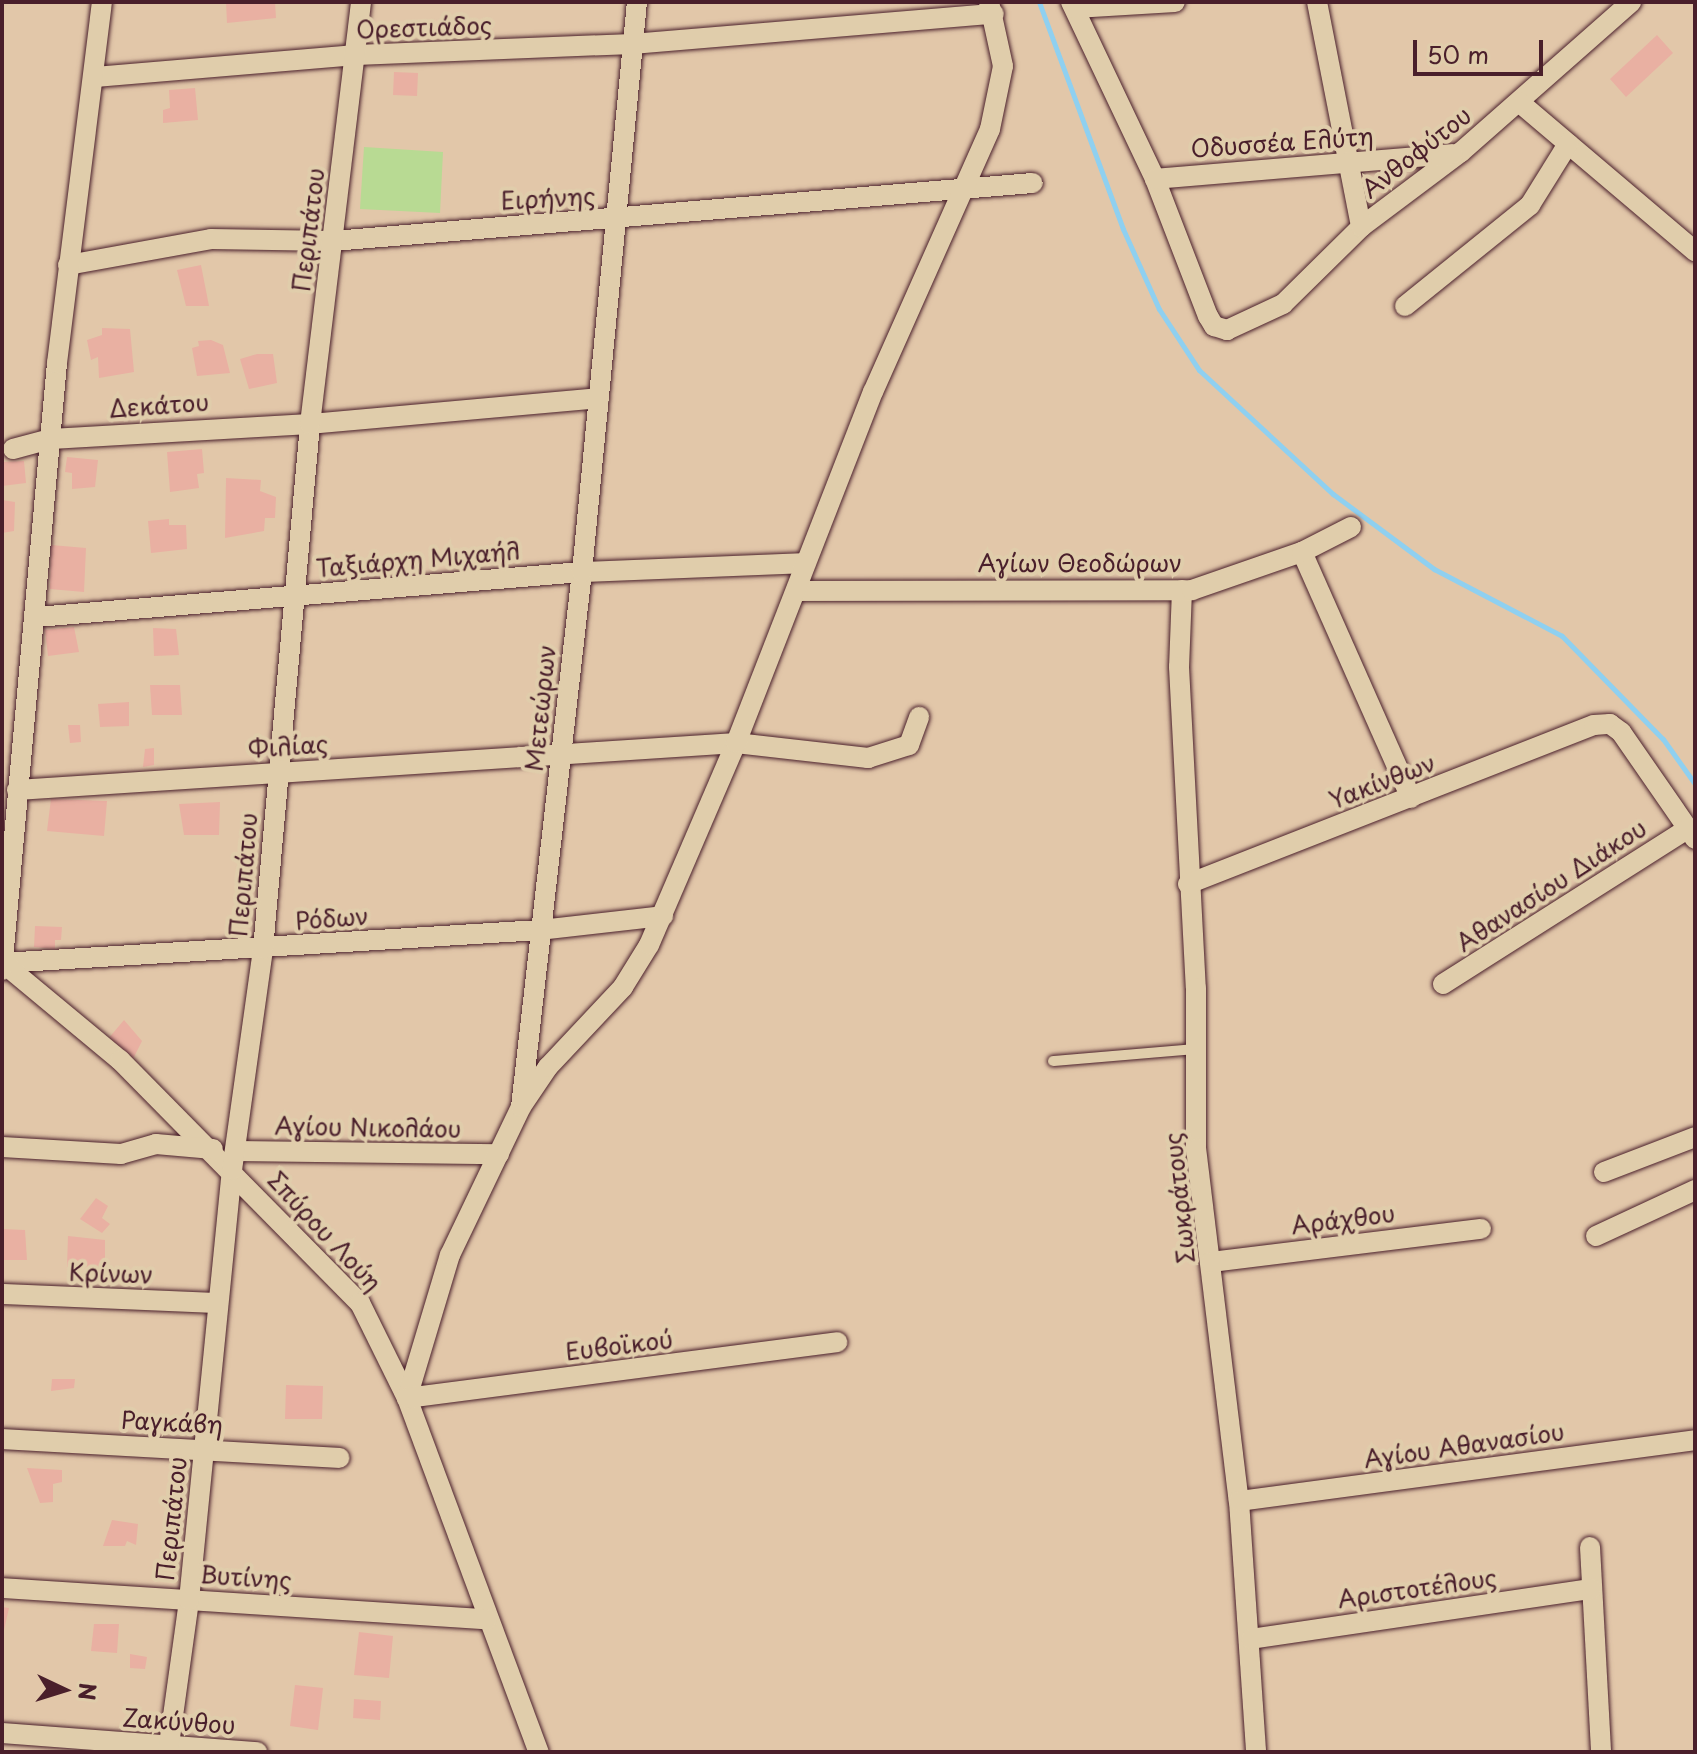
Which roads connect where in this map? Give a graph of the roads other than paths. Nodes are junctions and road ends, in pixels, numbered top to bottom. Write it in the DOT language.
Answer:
graph roads {
  1 [pos="102,2"];
  2 [pos="361,2"];
  3 [pos="637,2"];
  4 [pos="1175,2"];
  5 [pos="1317,2"];
  6 [pos="1631,2"];
  7 [pos="1073,5"];
  8 [pos="992,8"];
  9 [pos="633,44"];
  10 [pos="356,55"];
  11 [pos="95,77"];
  12 [pos="1519,102"];
  13 [pos="1568,144"];
  14 [pos="1461,152"];
  15 [pos="1345,161"];
  16 [pos="1155,179"];
  17 [pos="1033,183"];
  18 [pos="959,191"];
  19 [pos="618,220"];
  20 [pos="1361,227"];
  21 [pos="333,241"];
  22 [pos="1695,251"];
  23 [pos="68,265"];
  24 [pos="1405,306"];
  25 [pos="599,398"];
  26 [pos="310,424"];
  27 [pos="51,439"];
  28 [pos="13,449"];
  29 [pos="1351,527"];
  30 [pos="1302,552"];
  31 [pos="804,563"];
  32 [pos="582,572"];
  33 [pos="1182,590"];
  34 [pos="796,591"];
  35 [pos="293,595"];
  36 [pos="36,617"];
  37 [pos="919,717"];
  38 [pos="736,743"];
  39 [pos="561,755"];
  40 [pos="279,773"];
  41 [pos="17,790"];
  42 [pos="1411,798"];
  43 [pos="1691,834"];
  44 [pos="1188,884"];
  45 [pos="663,916"];
  46 [pos="540,930"];
  47 [pos="263,949"];
  48 [pos="2,963"];
  49 [pos="2,970"];
  50 [pos="1443,984"];
  51 [pos="1198,1049"];
  52 [pos="1053,1061"];
  53 [pos="521,1107"];
  54 [pos="1695,1137"];
  55 [pos="2,1147"];
  56 [pos="213,1149"];
  57 [pos="499,1154"];
  58 [pos="234,1160"];
  59 [pos="1604,1172"];
  60 [pos="1695,1190"];
  61 [pos="1481,1229"];
  62 [pos="1596,1236"];
  63 [pos="1211,1262"];
  64 [pos="2,1294"];
  65 [pos="218,1303"];
  66 [pos="837,1342"];
  67 [pos="407,1398"];
  68 [pos="2,1439"];
  69 [pos="1695,1440"];
  70 [pos="205,1450"];
  71 [pos="339,1458"];
  72 [pos="1239,1501"];
  73 [pos="1590,1547"];
  74 [pos="2,1588"];
  75 [pos="1591,1589"];
  76 [pos="189,1600"];
  77 [pos="487,1619"];
  78 [pos="1251,1639"];
  79 [pos="2,1733"];
  80 [pos="169,1749"];
  81 [pos="257,1752"];
  82 [pos="539,1752"];
  83 [pos="1256,1752"];
  84 [pos="1601,1752"];
  1 -- 11 [label="street"];
  2 -- 10 [label="street, Περιπάτου"];
  3 -- 9 [label="street, Μετεώρων"];
  4 -- 7 [label="street"];
  5 -- 15 [label="street"];
  6 -- 12 [label="street, Ανθοφύτου"];
  7 -- 16 [label="street"];
  8 -- 9 [label="street, Ορεστιάδος"];
  8 -- 18 [label="street"];
  9 -- 10 [label="street, Ορεστιάδος"];
  9 -- 19 [label="street, Μετεώρων"];
  10 -- 11 [label="street, Ορεστιάδος"];
  10 -- 21 [label="street, Περιπάτου"];
  11 -- 23 [label="street"];
  12 -- 13 [label="street"];
  12 -- 14 [label="street, Ανθοφύτου"];
  13 -- 22 [label="street"];
  13 -- 24 [label="street"];
  14 -- 15 [label="street, Οδυσσέα Ελύτη"];
  14 -- 20 [label="street, Ανθοφύτου"];
  15 -- 16 [label="street, Οδυσσέα Ελύτη"];
  15 -- 20 [label="street"];
  16 -- 20 [label="street, Ανθοφύτου"];
  17 -- 18 [label="street, Ειρήνης"];
  18 -- 19 [label="street, Ειρήνης"];
  18 -- 31 [label="street"];
  19 -- 21 [label="street, Ειρήνης"];
  19 -- 25 [label="street, Μετεώρων"];
  21 -- 23 [label="street, Ειρήνης"];
  21 -- 26 [label="street, Περιπάτου"];
  23 -- 27 [label="street"];
  25 -- 26 [label="street, Δεκάτου"];
  25 -- 32 [label="street, Μετεώρων"];
  26 -- 27 [label="street, Δεκάτου"];
  26 -- 35 [label="street, Περιπάτου"];
  27 -- 28 [label="street, Δεκάτου"];
  27 -- 36 [label="street"];
  29 -- 30 [label="street, Αγίων Θεοδώρων"];
  30 -- 33 [label="street, Αγίων Θεοδώρων"];
  30 -- 42 [label="street"];
  31 -- 32 [label="street, Ταξιάρχη Μιχαήλ"];
  31 -- 34 [label="street"];
  32 -- 35 [label="street, Ταξιάρχη Μιχαήλ"];
  32 -- 39 [label="street, Μετεώρων"];
  33 -- 34 [label="street, Αγίων Θεοδώρων"];
  33 -- 44 [label="street, Σωκράτους"];
  34 -- 38 [label="street"];
  35 -- 36 [label="street, Ταξιάρχη Μιχαήλ"];
  35 -- 40 [label="street, Περιπάτου"];
  36 -- 41 [label="street"];
  37 -- 38 [label="street, Φιλίας"];
  38 -- 39 [label="street, Φιλίας"];
  38 -- 45 [label="street"];
  39 -- 40 [label="street, Φιλίας"];
  39 -- 46 [label="street, Μετεώρων"];
  40 -- 41 [label="street, Φιλίας"];
  40 -- 47 [label="street, Περιπάτου"];
  41 -- 48 [label="street"];
  42 -- 43 [label="street, Υακίνθων"];
  42 -- 44 [label="street, Υακίνθων"];
  43 -- 50 [label="street, Αθανασίου Διάκου"];
  44 -- 51 [label="street, Σωκράτους"];
  45 -- 46 [label="street, Ρόδων"];
  45 -- 53 [label="street"];
  46 -- 47 [label="street, Ρόδων"];
  46 -- 53 [label="street, Μετεώρων"];
  47 -- 48 [label="street, Ρόδων"];
  47 -- 58 [label="street, Περιπάτου"];
  48 -- 49 [label="street"];
  48 -- 56 [label="street, Σπύρου Λούη"];
  51 -- 52 [label="lane"];
  51 -- 63 [label="street, Σωκράτους"];
  53 -- 57 [label="street, Μετεώρων"];
  54 -- 59 [label="street"];
  55 -- 56 [label="street"];
  56 -- 58 [label="street, Σπύρου Λούη"];
  57 -- 58 [label="street, Αγίου Νικολάου"];
  57 -- 67 [label="street, Μετεώρων"];
  58 -- 65 [label="street, Περιπάτου"];
  58 -- 67 [label="street, Σπύρου Λούη"];
  60 -- 62 [label="street"];
  61 -- 63 [label="street, Αράχθου"];
  63 -- 72 [label="street, Σωκράτους"];
  64 -- 65 [label="street, Κρίνων"];
  65 -- 70 [label="street, Περιπάτου"];
  66 -- 67 [label="street, Ευβοϊκού"];
  67 -- 77 [label="street, Σπύρου Λούη"];
  68 -- 70 [label="street, Ραγκάβη"];
  69 -- 72 [label="street, Αγίου Αθανασίου"];
  70 -- 71 [label="street, Ραγκάβη"];
  70 -- 76 [label="street, Περιπάτου"];
  72 -- 78 [label="street, Σωκράτους"];
  73 -- 75 [label="street"];
  74 -- 76 [label="street, Βυτίνης"];
  75 -- 78 [label="street, Αριστοτέλους"];
  75 -- 84 [label="street"];
  76 -- 77 [label="street, Βυτίνης"];
  76 -- 80 [label="street, Περιπάτου"];
  77 -- 82 [label="street, Σπύρου Λούη"];
  78 -- 83 [label="street, Σωκράτους"];
  79 -- 80 [label="street, Ζακύνθου"];
  80 -- 81 [label="street, Ζακύνθου"];
}
